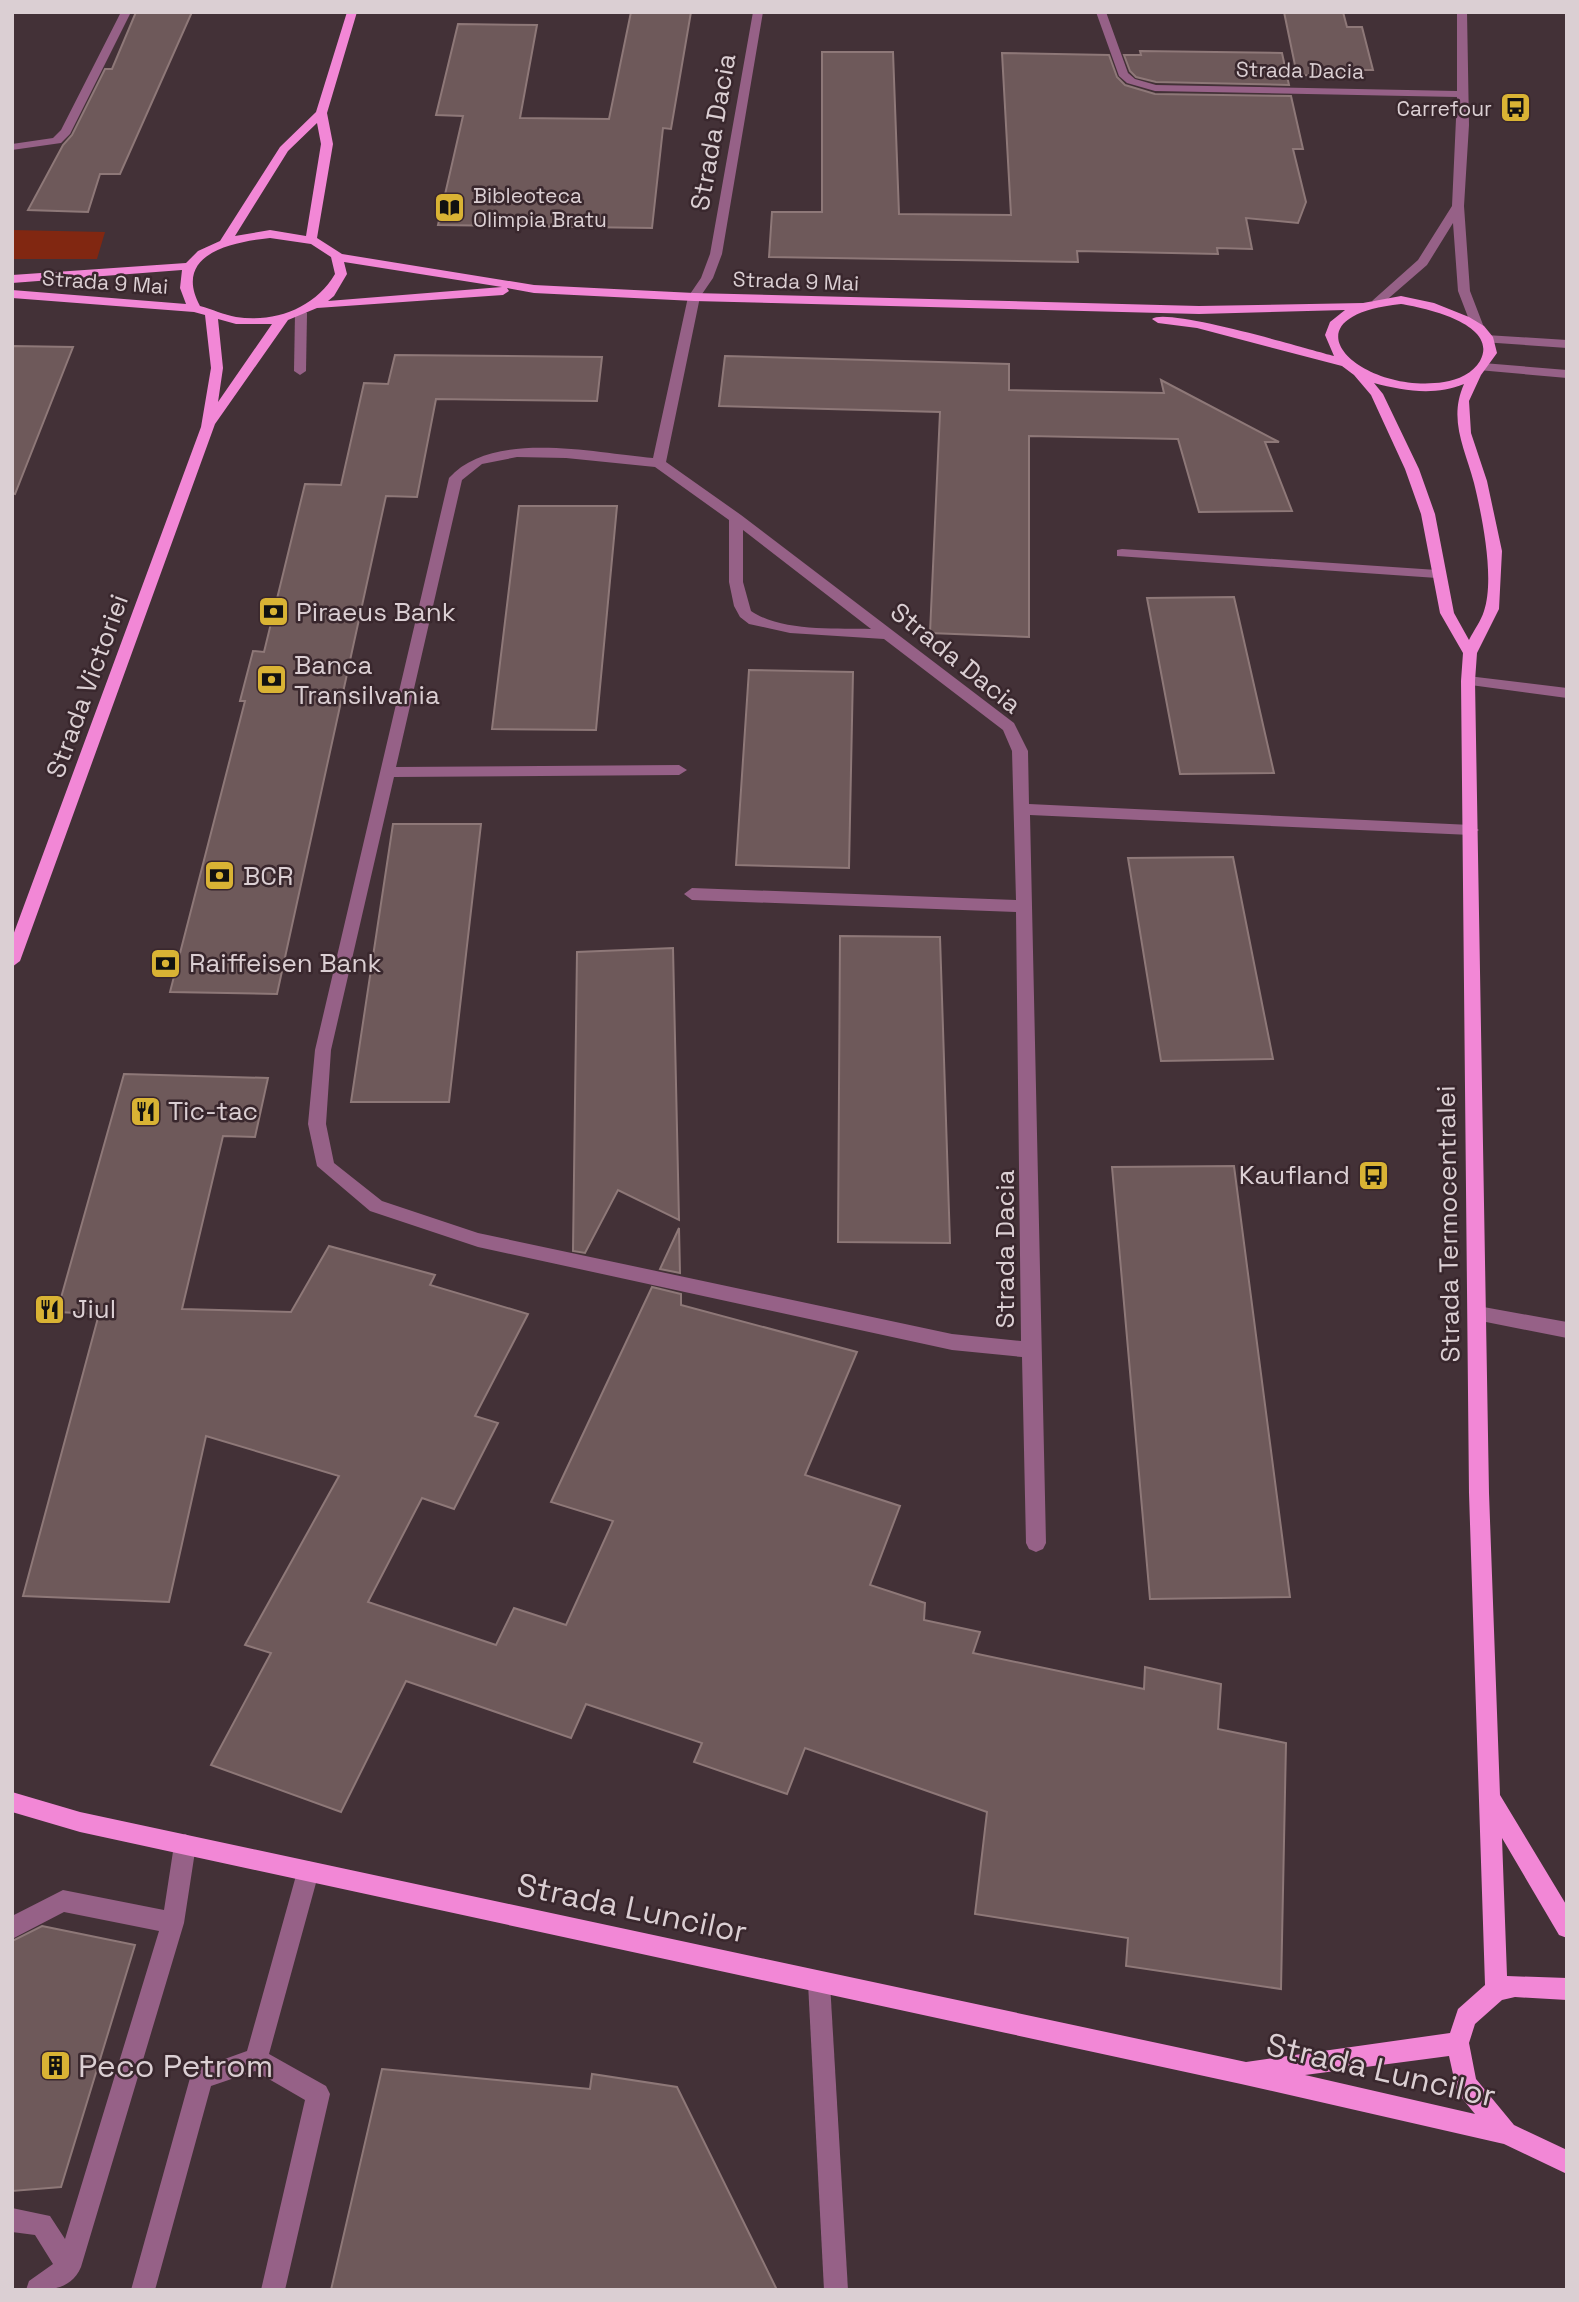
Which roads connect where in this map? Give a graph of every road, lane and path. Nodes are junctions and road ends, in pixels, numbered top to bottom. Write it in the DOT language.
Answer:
graph roads {
  1 [pos="126,12"];
  2 [pos="352,12"];
  3 [pos="758,12"];
  4 [pos="1101,12"];
  5 [pos="1462,12"];
  6 [pos="1461,94"];
  7 [pos="321,113"];
  8 [pos="12,147"];
  9 [pos="1458,206"];
  10 [pos="311,240"];
  11 [pos="225,242"];
  12 [pos="338,257"];
  13 [pos="191,265"];
  14 [pos="12,279"];
  15 [pos="534,289"];
  16 [pos="12,294"];
  17 [pos="694,297"];
  18 [pos="1378,301"];
  19 [pos="319,305"];
  20 [pos="1359,306"];
  21 [pos="1058,307"];
  22 [pos="195,308"];
  23 [pos="302,313"];
  24 [pos="211,316"];
  25 [pos="282,319"];
  26 [pos="1483,334"];
  27 [pos="1567,344"];
  28 [pos="1352,368"];
  29 [pos="300,371"];
  30 [pos="1479,371"];
  31 [pos="1567,374"];
  32 [pos="208,427"];
  33 [pos="659,463"];
  34 [pos="736,517"];
  35 [pos="1122,553"];
  36 [pos="1437,574"];
  37 [pos="889,635"];
  38 [pos="1470,653"];
  39 [pos="1468,681"];
  40 [pos="1567,693"];
  41 [pos="679,770"];
  42 [pos="388,772"];
  43 [pos="1023,809"];
  44 [pos="1471,830"];
  45 [pos="692,894"];
  46 [pos="1023,906"];
  47 [pos="12,961"];
  48 [pos="1478,1314"];
  49 [pos="1567,1330"];
  50 [pos="1029,1350"];
  51 [pos="1036,1543"];
  52 [pos="1488,1794"];
  53 [pos="12,1802"];
  54 [pos="185,1845"];
  55 [pos="308,1872"];
  56 [pos="173,1923"];
  57 [pos="1567,1927"];
  58 [pos="12,1928"];
  59 [pos="819,1983"];
  60 [pos="1567,1989"];
  61 [pos="1496,1990"];
  62 [pos="1458,2043"];
  63 [pos="256,2059"];
  64 [pos="1241,2072"];
  65 [pos="1506,2133"];
  66 [pos="1567,2162"];
  67 [pos="12,2220"];
  68 [pos="69,2267"];
  69 [pos="38,2290"];
  70 [pos="144,2290"];
  71 [pos="273,2290"];
  72 [pos="836,2290"];
  1 -- 8 [label="street"];
  2 -- 7 [label="main road"];
  3 -- 17 [label="street, Strada Dacia"];
  4 -- 6 [label="street, Strada Dacia"];
  5 -- 6 [label="street"];
  6 -- 9 [label="street"];
  7 -- 10 [label="main road"];
  7 -- 11 [label="main road"];
  9 -- 18 [label="street"];
  9 -- 26 [label="street"];
  10 -- 11 [label="main road"];
  10 -- 12 [label="main road"];
  11 -- 13 [label="main road"];
  12 -- 15 [label="main road, Strada 9 Mai"];
  12 -- 19 [label="main road"];
  13 -- 14 [label="main road, Strada 9 Mai"];
  13 -- 22 [label="main road"];
  15 -- 17 [label="main road, Strada 9 Mai"];
  15 -- 19 [label="main road, Strada 9 Mai"];
  16 -- 22 [label="main road, Strada 9 Mai"];
  17 -- 21 [label="main road, Strada 9 Mai"];
  17 -- 33 [label="street, Strada Dacia"];
  18 -- 20 [label="main road"];
  18 -- 26 [label="main road"];
  19 -- 23 [label="main road"];
  20 -- 21 [label="main road, Strada 9 Mai"];
  20 -- 28 [label="main road"];
  21 -- 28 [label="main road, Strada 9 Mai"];
  22 -- 24 [label="main road"];
  23 -- 25 [label="main road"];
  23 -- 29 [label="street"];
  24 -- 25 [label="main road"];
  24 -- 32 [label="main road, Strada Victoriei"];
  25 -- 32 [label="main road, Strada Victoriei"];
  26 -- 27 [label="street"];
  26 -- 30 [label="main road, Strada Termocentralei"];
  28 -- 30 [label="main road, Strada 9 Mai"];
  28 -- 36 [label="main road"];
  30 -- 31 [label="street"];
  30 -- 38 [label="main road, Strada Termocentralei"];
  32 -- 47 [label="main road, Strada Victoriei"];
  33 -- 34 [label="street, Strada Dacia"];
  33 -- 42 [label="street"];
  34 -- 37 [label="street, Strada Dacia"];
  34 -- 37 [label="street"];
  35 -- 36 [label="street"];
  36 -- 38 [label="main road"];
  37 -- 43 [label="street, Strada Dacia"];
  38 -- 39 [label="main road, Strada Termocentralei"];
  39 -- 40 [label="street"];
  39 -- 44 [label="main road, Strada Termocentralei"];
  41 -- 42 [label="street"];
  42 -- 50 [label="street"];
  43 -- 44 [label="street"];
  43 -- 46 [label="street, Strada Dacia"];
  44 -- 48 [label="main road, Strada Termocentralei"];
  45 -- 46 [label="street"];
  46 -- 50 [label="street, Strada Dacia"];
  48 -- 49 [label="street"];
  48 -- 52 [label="main road, Strada Termocentralei"];
  50 -- 51 [label="street, Strada Dacia"];
  52 -- 57 [label="main road, Strada Termocentralei"];
  52 -- 61 [label="main road, Strada Termocentralei"];
  53 -- 54 [label="main road, Strada Luncilor"];
  54 -- 55 [label="main road, Strada Luncilor"];
  54 -- 56 [label="street"];
  55 -- 59 [label="main road, Strada Luncilor"];
  55 -- 63 [label="street"];
  56 -- 58 [label="street"];
  56 -- 68 [label="street"];
  59 -- 64 [label="main road, Strada Luncilor"];
  59 -- 72 [label="street"];
  60 -- 61 [label="main road"];
  61 -- 62 [label="main road"];
  62 -- 64 [label="main road, Strada Luncilor"];
  62 -- 65 [label="main road"];
  63 -- 70 [label="street"];
  63 -- 71 [label="street"];
  64 -- 65 [label="main road, Strada Luncilor"];
  65 -- 66 [label="main road"];
  67 -- 68 [label="street"];
  68 -- 69 [label="street"];
}
